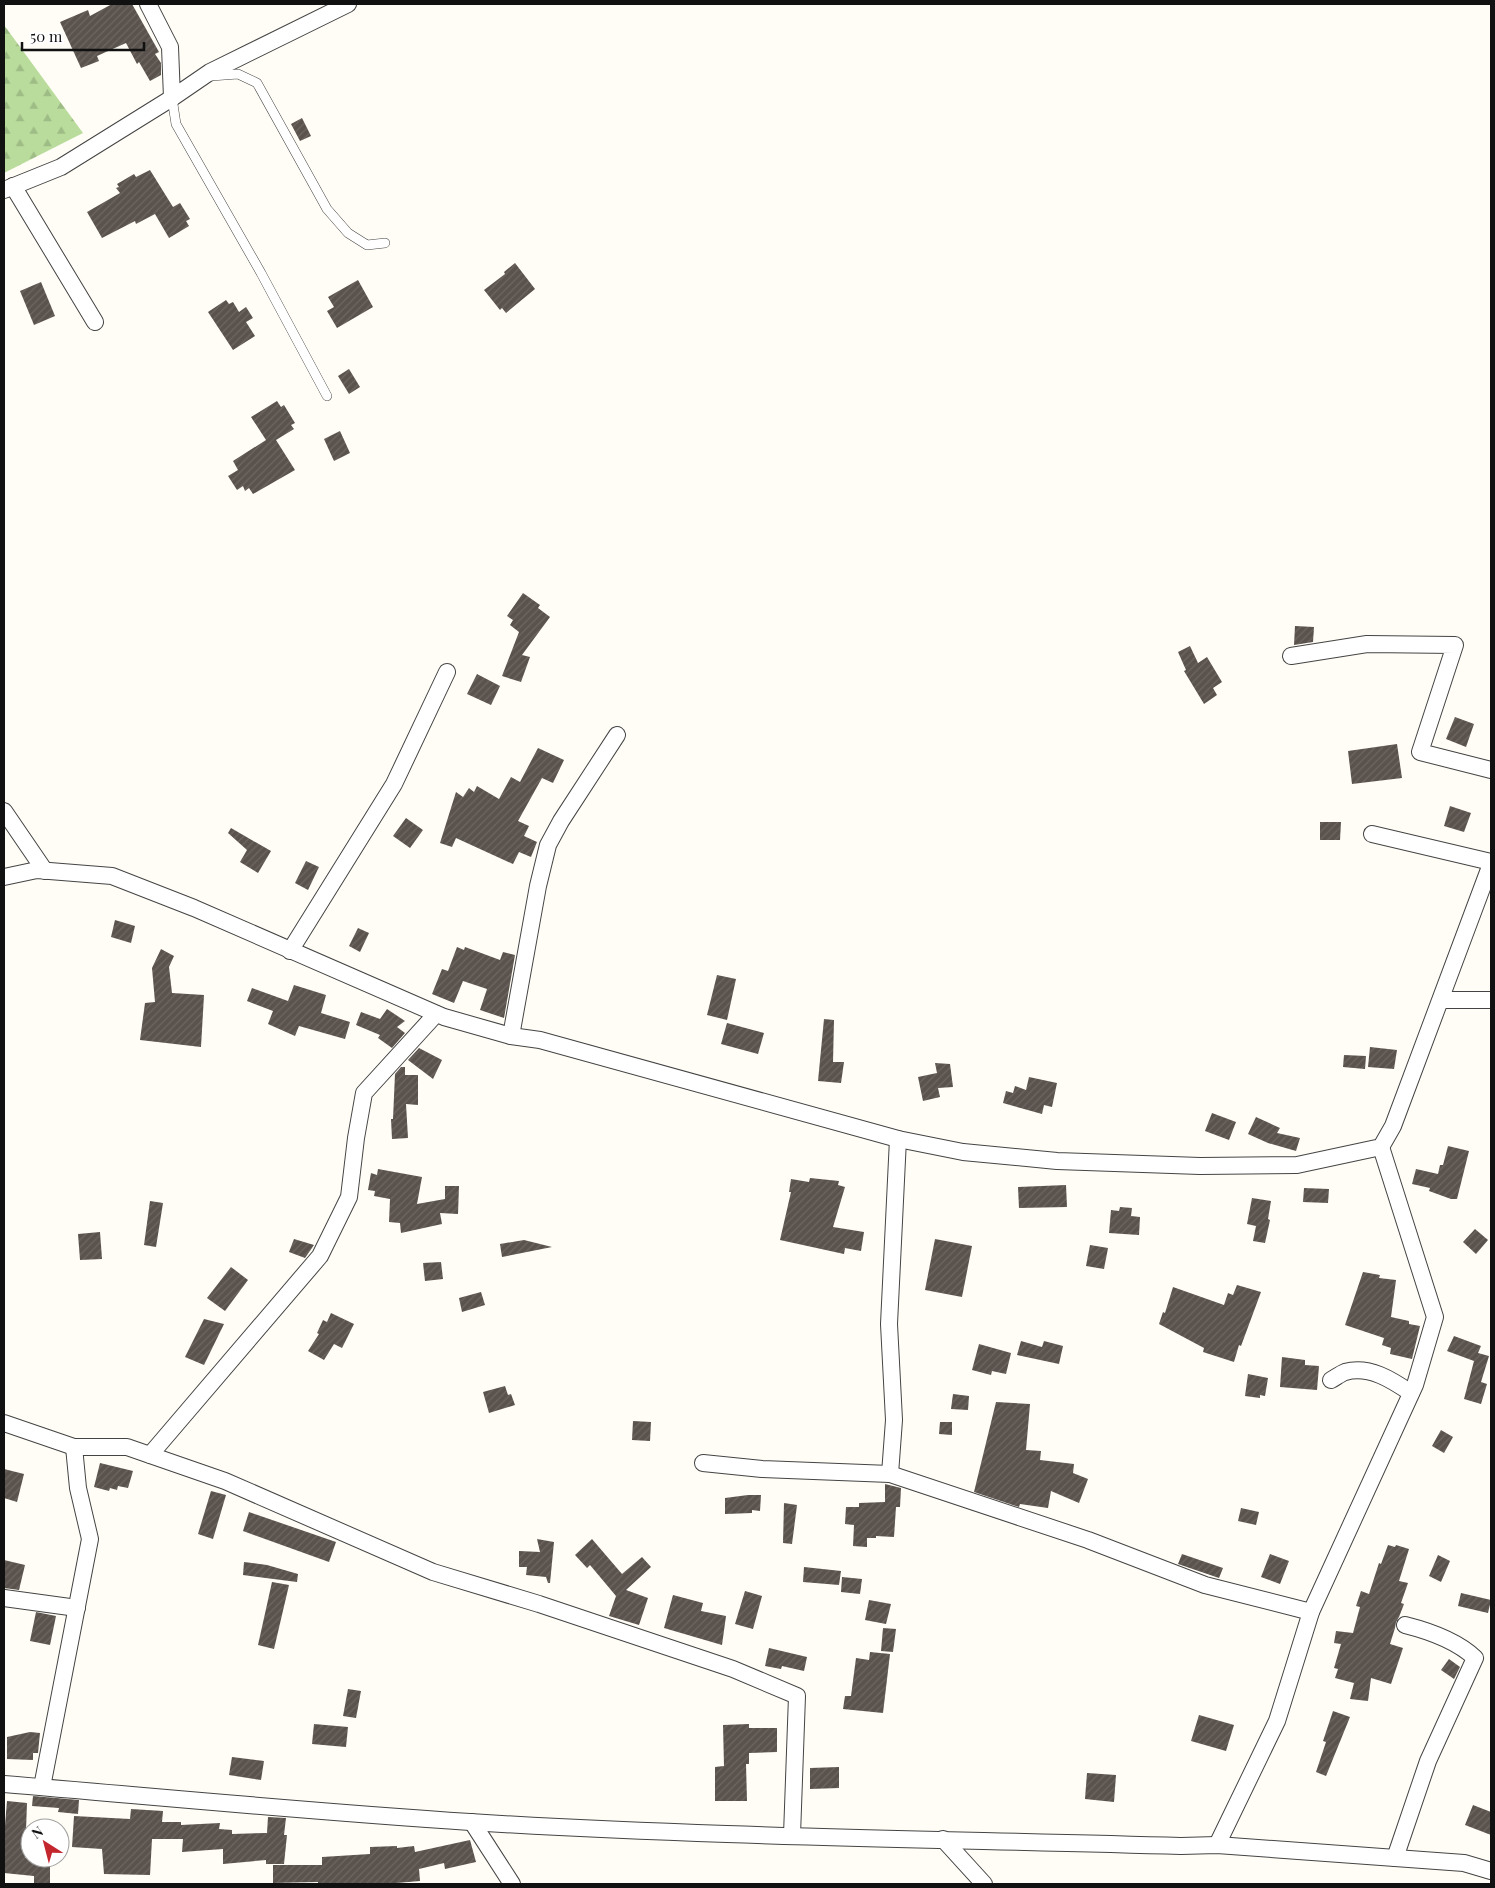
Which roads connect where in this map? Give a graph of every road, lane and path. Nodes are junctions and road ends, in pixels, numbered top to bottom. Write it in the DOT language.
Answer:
graph roads {
  1 [pos="148,4"];
  2 [pos="348,4"];
  3 [pos="203,77"];
  4 [pos="172,98"];
  5 [pos="8,188"];
  6 [pos="385,243"];
  7 [pos="95,322"];
  8 [pos="327,396"];
  9 [pos="1291,656"];
  10 [pos="447,672"];
  11 [pos="617,735"];
  12 [pos="1491,770"];
  13 [pos="4,811"];
  14 [pos="1372,834"];
  15 [pos="1491,863"];
  16 [pos="45,871"];
  17 [pos="4,877"];
  18 [pos="290,951"];
  19 [pos="1441,1000"];
  20 [pos="1491,1000"];
  21 [pos="436,1014"];
  22 [pos="511,1036"];
  23 [pos="898,1139"];
  24 [pos="1381,1146"];
  25 [pos="1331,1380"];
  26 [pos="1411,1393"];
  27 [pos="4,1423"];
  28 [pos="74,1447"];
  29 [pos="150,1455"];
  30 [pos="703,1463"];
  31 [pos="890,1474"];
  32 [pos="4,1598"];
  33 [pos="77,1608"];
  34 [pos="1311,1612"];
  35 [pos="1405,1626"];
  36 [pos="4,1784"];
  37 [pos="42,1787"];
  38 [pos="472,1822"];
  39 [pos="792,1835"];
  40 [pos="943,1839"];
  41 [pos="1216,1845"];
  42 [pos="1395,1858"];
  43 [pos="1491,1871"];
  44 [pos="512,1884"];
  45 [pos="984,1884"];
  1 -- 4 [label="street"];
  2 -- 3 [label="street"];
  3 -- 4 [label="street"];
  3 -- 6 [label="lane"];
  4 -- 5 [label="street"];
  4 -- 8 [label="lane"];
  5 -- 7 [label="street"];
  9 -- 12 [label="street"];
  10 -- 18 [label="street"];
  11 -- 22 [label="street"];
  13 -- 16 [label="street"];
  14 -- 15 [label="street"];
  15 -- 19 [label="street"];
  16 -- 17 [label="street"];
  16 -- 18 [label="street"];
  18 -- 21 [label="street"];
  19 -- 20 [label="street"];
  19 -- 24 [label="street"];
  21 -- 22 [label="street"];
  21 -- 29 [label="street"];
  22 -- 23 [label="street"];
  23 -- 24 [label="street"];
  23 -- 31 [label="street"];
  24 -- 26 [label="street"];
  25 -- 26 [label="street"];
  26 -- 34 [label="street"];
  27 -- 28 [label="street"];
  28 -- 29 [label="street"];
  28 -- 33 [label="street"];
  29 -- 39 [label="street"];
  30 -- 31 [label="street"];
  31 -- 34 [label="street"];
  32 -- 33 [label="street"];
  33 -- 37 [label="street"];
  34 -- 41 [label="street"];
  35 -- 42 [label="street"];
  36 -- 37 [label="street"];
  37 -- 38 [label="street"];
  38 -- 39 [label="street"];
  38 -- 44 [label="street"];
  39 -- 40 [label="street"];
  40 -- 41 [label="street"];
  40 -- 45 [label="street"];
  41 -- 42 [label="street"];
  42 -- 43 [label="street"];
}
